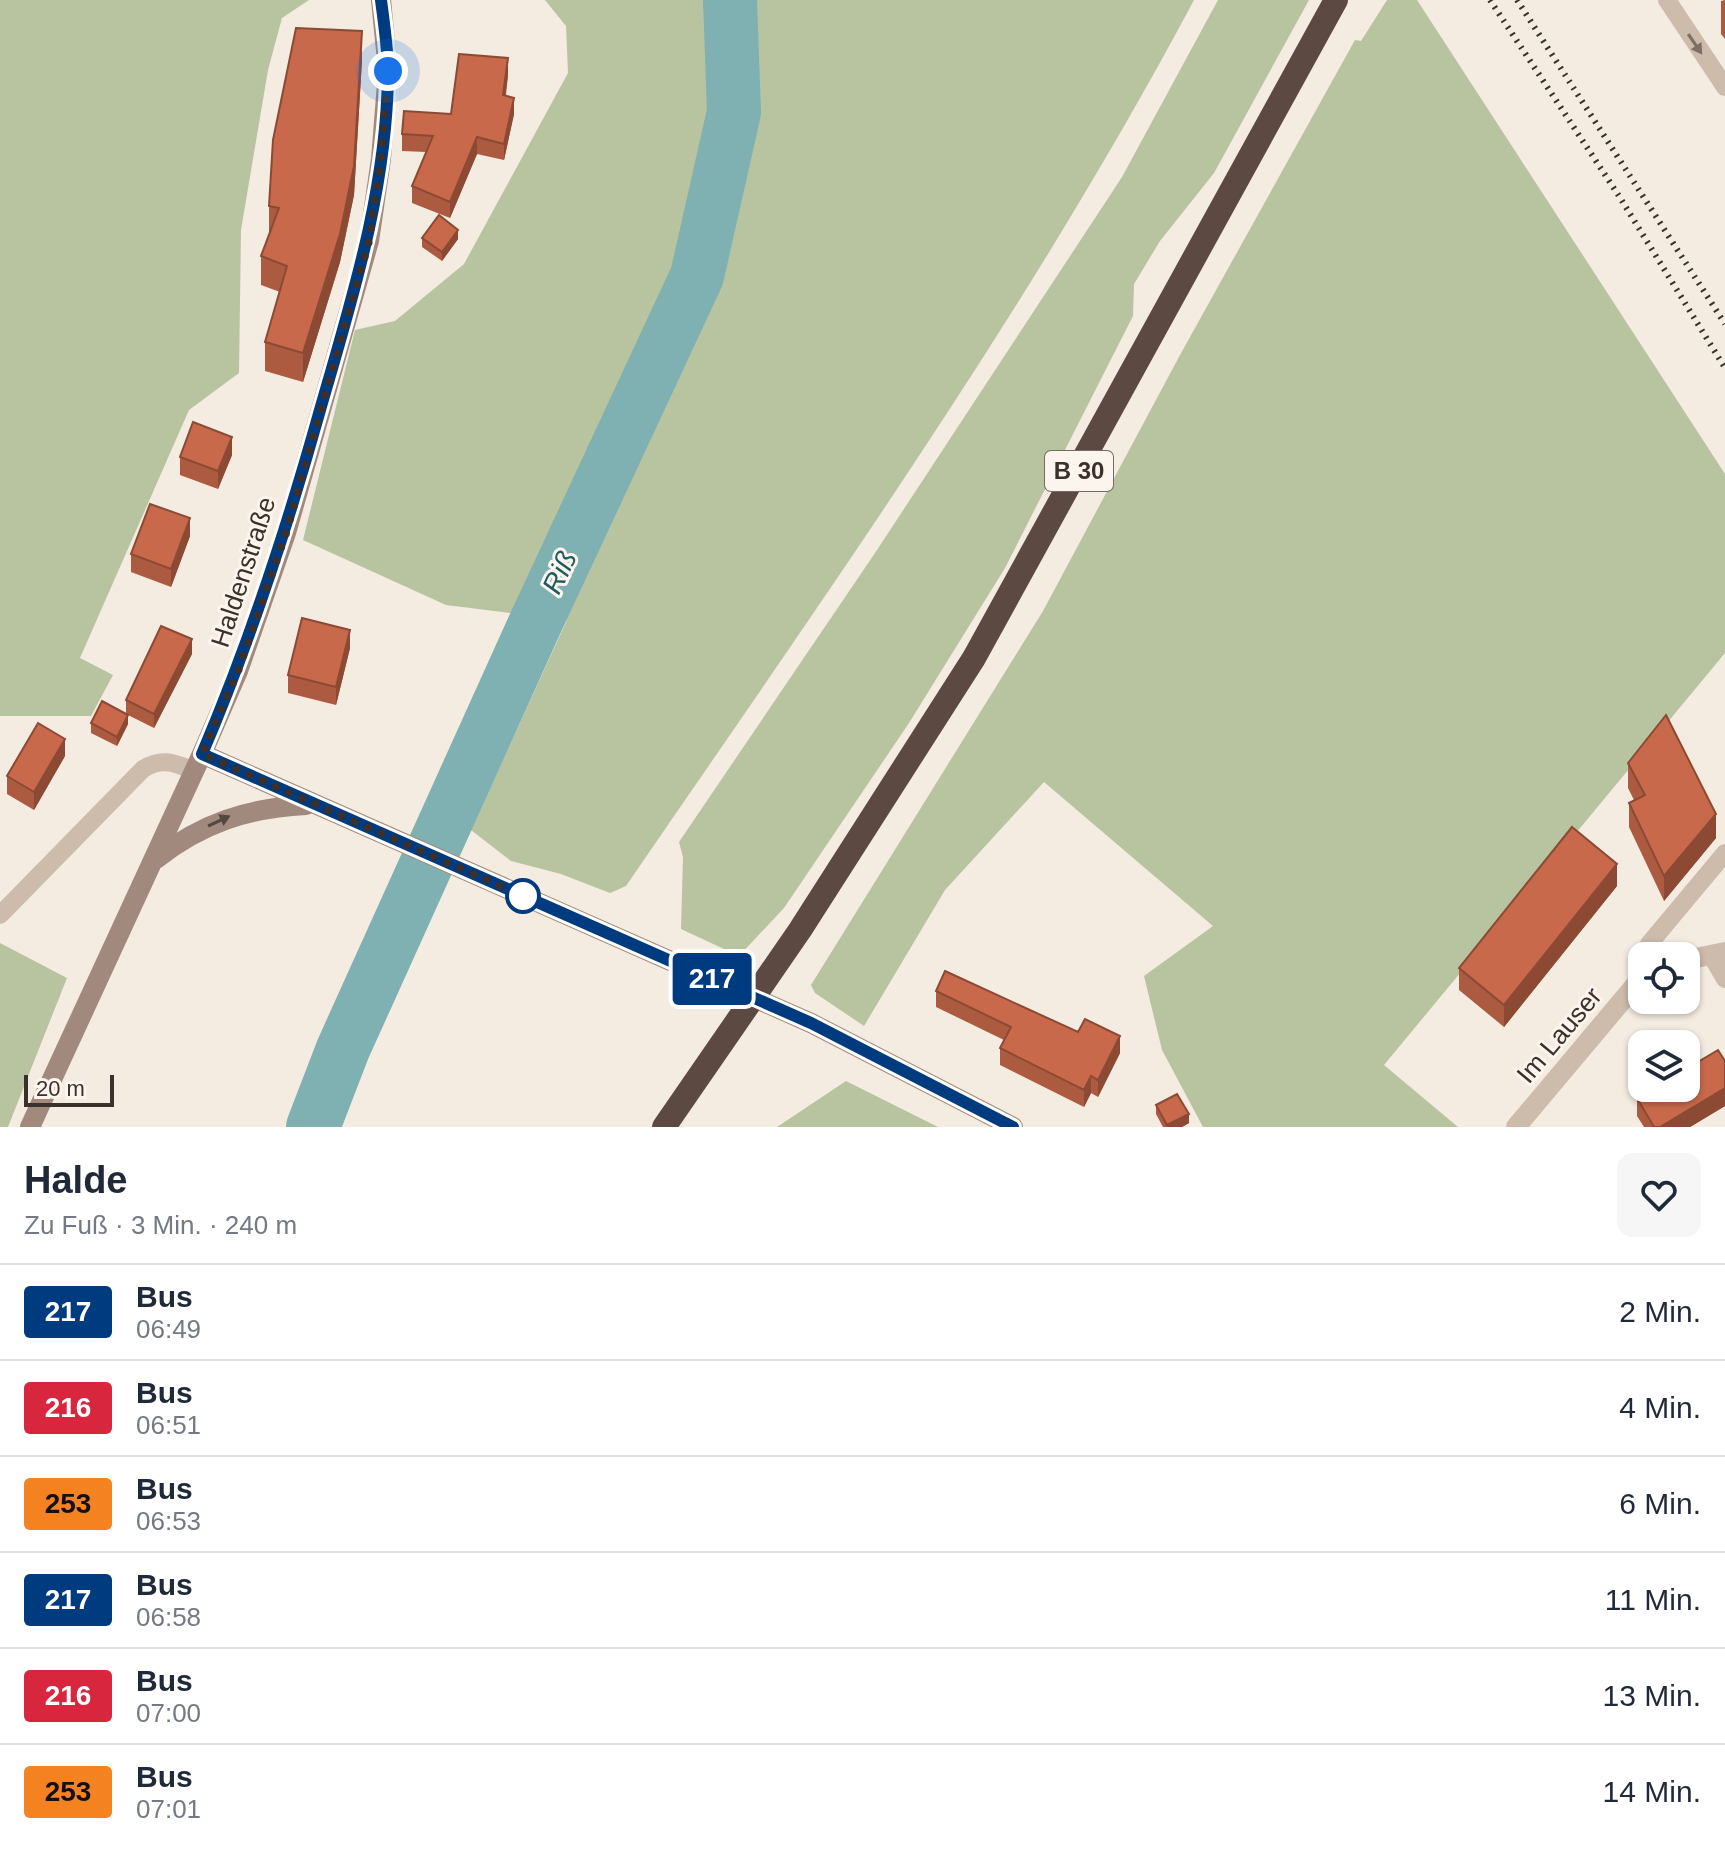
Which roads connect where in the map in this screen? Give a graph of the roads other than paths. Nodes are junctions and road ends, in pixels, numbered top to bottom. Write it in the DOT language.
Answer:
graph roads {
  1 [pos="381,0"];
  2 [pos="1336,0"];
  3 [pos="1667,0"];
  4 [pos="1725,87"];
  5 [pos="198,763"];
  6 [pos="311,805"];
  7 [pos="1725,853"];
  8 [pos="153,862"];
  9 [pos="0,915"];
  10 [pos="1651,942"];
  11 [pos="1718,954"];
  12 [pos="1725,979"];
  13 [pos="1628,994"];
  14 [pos="30,1127"];
  15 [pos="664,1127"];
  16 [pos="1013,1127"];
  17 [pos="1516,1127"];
  1 -- 5 [label="street, Haldenstraße"];
  2 -- 15 [label="highway, B 30"];
  3 -- 4 [label="lane, one-way"];
  5 -- 6 [label="street"];
  5 -- 8 [label="street, Haldenstraße"];
  5 -- 9 [label="lane"];
  8 -- 6 [label="street, one-way"];
  6 -- 16 [label="street"];
  7 -- 10 [label="lane"];
  8 -- 14 [label="street, Haldenstraße"];
  11 -- 12 [label="lane"];
  13 -- 17 [label="street, Im Lauser"];
}
